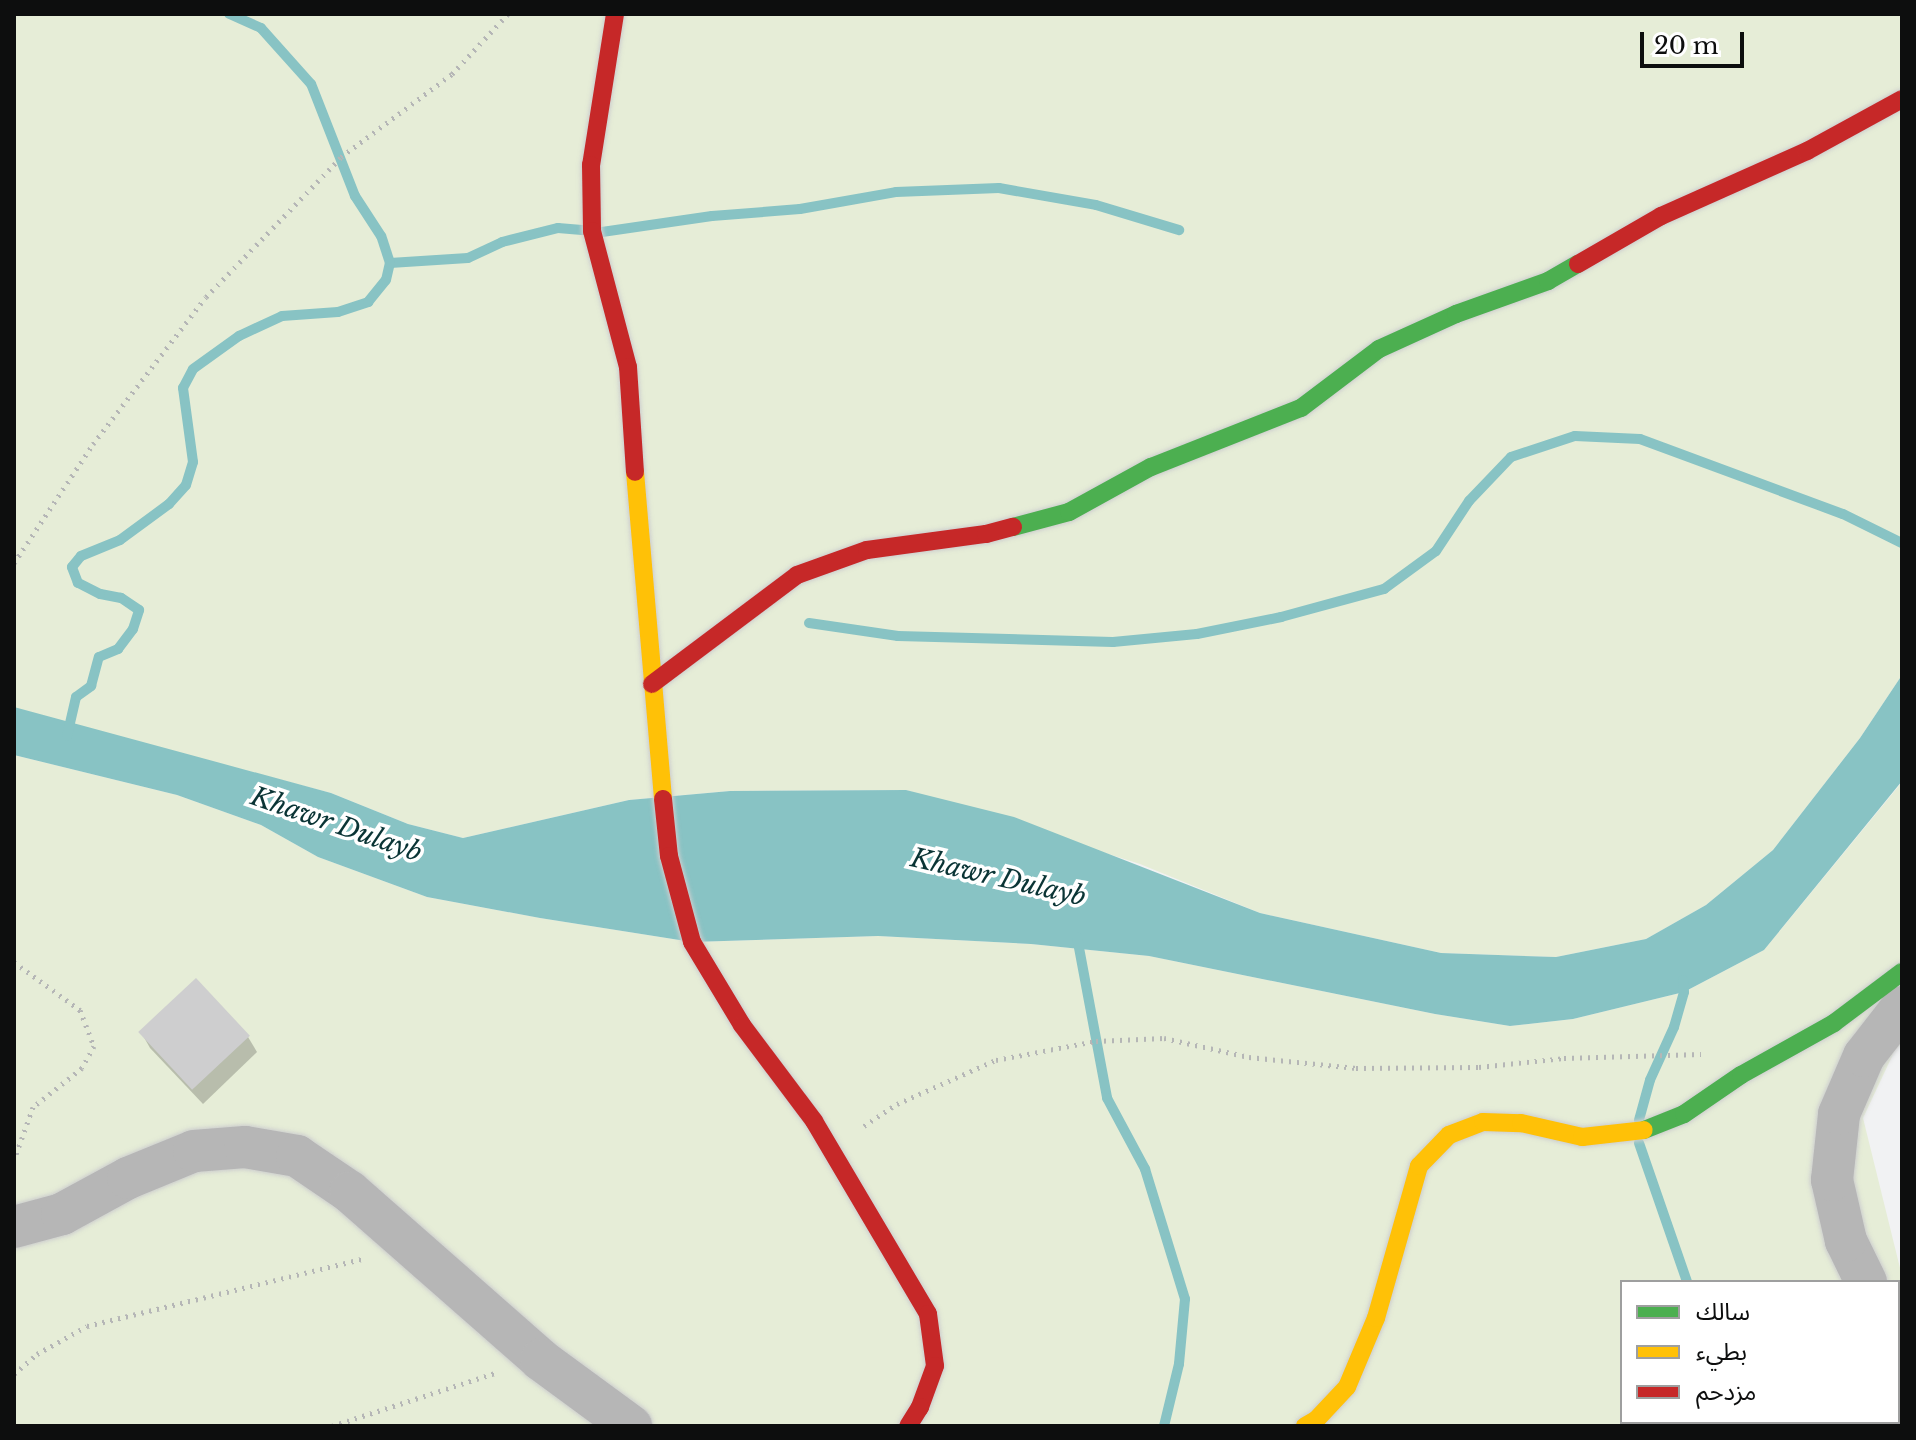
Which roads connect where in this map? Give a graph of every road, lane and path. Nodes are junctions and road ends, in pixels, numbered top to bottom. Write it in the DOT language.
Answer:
graph roads {
  1 [pos="508,14"];
  2 [pos="615,14"];
  3 [pos="1902,99"];
  4 [pos="14,563"];
  5 [pos="652,684"];
  6 [pos="14,962"];
  7 [pos="1902,972"];
  8 [pos="1902,1007"];
  9 [pos="1712,1054"];
  10 [pos="830,1148"];
  11 [pos="14,1160"];
  12 [pos="14,1227"];
  13 [pos="415,1251"];
  14 [pos="1865,1280"];
  15 [pos="541,1360"];
  16 [pos="14,1374"];
  17 [pos="332,1426"];
  18 [pos="631,1426"];
  19 [pos="908,1426"];
  20 [pos="1305,1426"];
  1 -- 4 [label="path"];
  2 -- 5 [label="street"];
  3 -- 5 [label="street"];
  5 -- 10 [label="street"];
  6 -- 11 [label="path"];
  7 -- 20 [label="street"];
  8 -- 14 [label="street"];
  9 -- 10 [label="path"];
  10 -- 19 [label="street"];
  12 -- 13 [label="street"];
  13 -- 15 [label="street"];
  13 -- 16 [label="path"];
  15 -- 17 [label="path"];
  15 -- 18 [label="street"];
}
